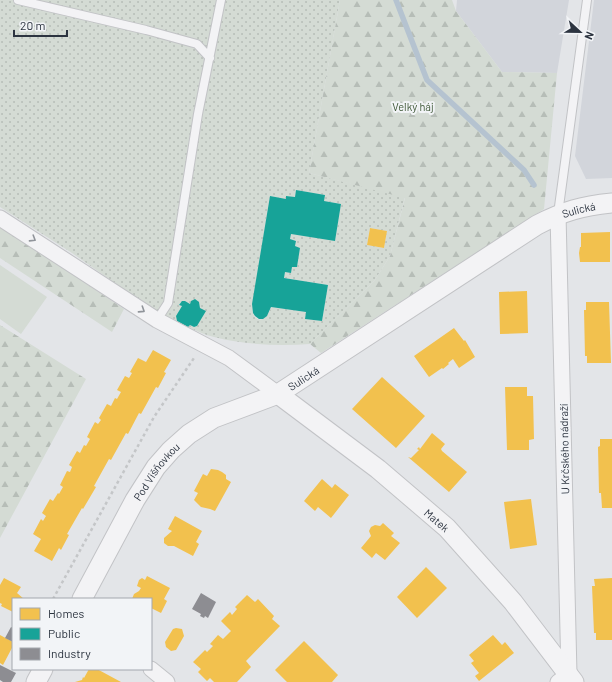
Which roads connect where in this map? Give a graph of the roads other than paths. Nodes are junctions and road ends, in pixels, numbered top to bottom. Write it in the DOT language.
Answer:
graph roads {
  1 [pos="18,0"];
  2 [pos="221,0"];
  3 [pos="586,0"];
  4 [pos="210,58"];
  5 [pos="612,203"];
  6 [pos="558,214"];
  7 [pos="0,218"];
  8 [pos="157,320"];
  9 [pos="278,394"];
  10 [pos="83,598"];
  11 [pos="42,670"];
  12 [pos="152,670"];
  13 [pos="567,679"];
  14 [pos="36,682"];
  15 [pos="167,682"];
  1 -- 4 [label="lane"];
  2 -- 4 [label="lane"];
  3 -- 6 [label="lane"];
  4 -- 8 [label="lane"];
  5 -- 6 [label="street, Sulická"];
  6 -- 9 [label="street, Sulická"];
  6 -- 13 [label="street, U Krčského nádraží"];
  7 -- 8 [label="street, Sulická, one-way"];
  8 -- 9 [label="street, Sulická"];
  9 -- 10 [label="street, Pod Višňovkou"];
  9 -- 13 [label="street, Matek"];
  11 -- 14 [label="street"];
  12 -- 15 [label="street"];
}
